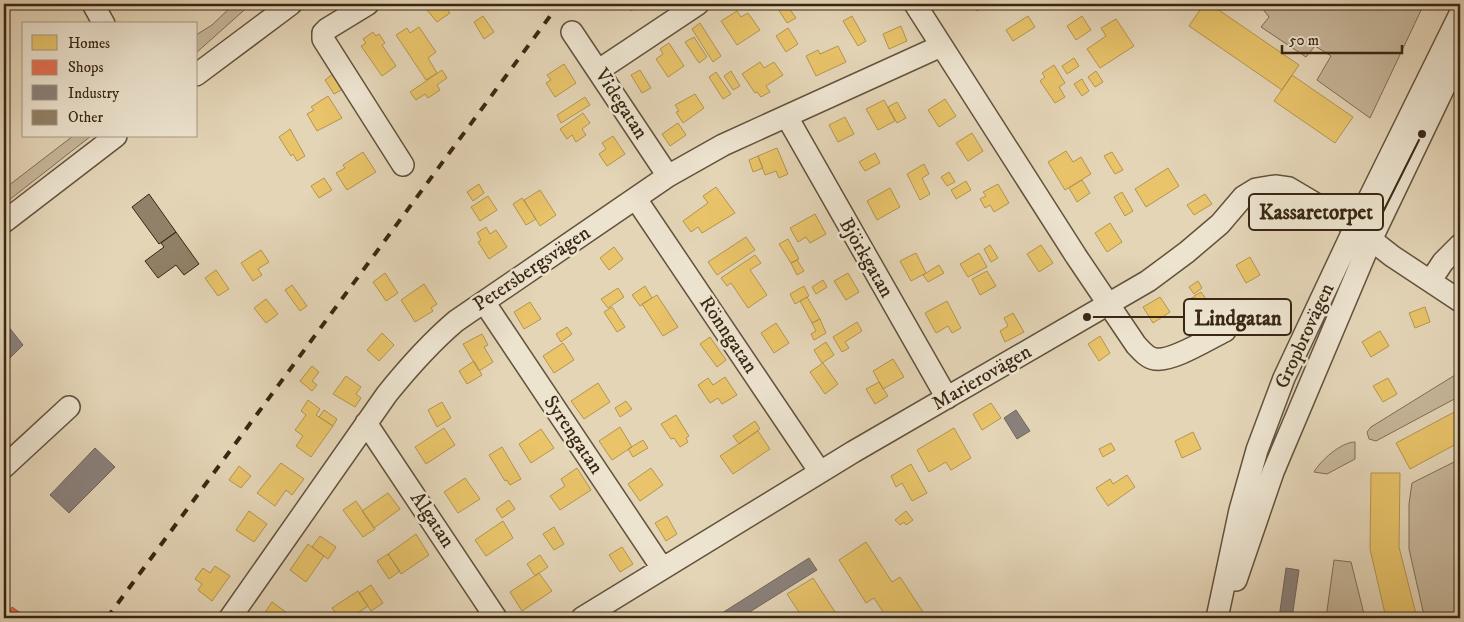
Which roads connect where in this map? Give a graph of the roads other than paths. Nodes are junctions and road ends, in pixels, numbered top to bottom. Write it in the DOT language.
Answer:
graph roads {
  1 [pos="93,4"];
  2 [pos="291,4"];
  3 [pos="368,4"];
  4 [pos="698,4"];
  5 [pos="920,6"];
  6 [pos="1460,14"];
  7 [pos="103,22"];
  8 [pos="572,32"];
  9 [pos="942,46"];
  10 [pos="1460,54"];
  11 [pos="599,70"];
  12 [pos="198,74"];
  13 [pos="787,116"];
  14 [pos="113,138"];
  15 [pos="403,164"];
  16 [pos="668,176"];
  17 [pos="636,198"];
  18 [pos="4,222"];
  19 [pos="1363,234"];
  20 [pos="1460,245"];
  21 [pos="1431,280"];
  22 [pos="1460,301"];
  23 [pos="484,302"];
  24 [pos="1108,304"];
  25 [pos="1225,331"];
  26 [pos="946,398"];
  27 [pos="69,407"];
  28 [pos="366,423"];
  29 [pos="4,467"];
  30 [pos="820,472"];
  31 [pos="662,568"];
  32 [pos="230,618"];
  33 [pos="496,618"];
  34 [pos="582,618"];
  35 [pos="1217,618"];
  36 [pos="1223,618"];
  1 -- 7 [label="street"];
  2 -- 12 [label="street"];
  3 -- 15 [label="street"];
  4 -- 11 [label="street"];
  5 -- 9 [label="street"];
  6 -- 19 [label="street, Gropbrovägen"];
  8 -- 11 [label="street, Videgatan"];
  9 -- 13 [label="street, Petersbergsvägen"];
  9 -- 24 [label="street"];
  10 -- 19 [label="street, Gropbrovägen"];
  11 -- 16 [label="street, Videgatan"];
  13 -- 16 [label="street, Petersbergsvägen"];
  13 -- 26 [label="street, Björkgatan"];
  14 -- 18 [label="street"];
  16 -- 17 [label="street, Petersbergsvägen"];
  17 -- 23 [label="street, Petersbergsvägen"];
  17 -- 30 [label="street, Rönngatan"];
  19 -- 21 [label="street, Marierovägen"];
  19 -- 24 [label="street, Marierovägen"];
  19 -- 35 [label="street, Gropbrovägen"];
  19 -- 36 [label="street, Gropbrovägen"];
  20 -- 21 [label="street"];
  21 -- 22 [label="street, Marierovägen"];
  23 -- 28 [label="street, Petersbergsvägen"];
  23 -- 31 [label="street, Syrengatan"];
  24 -- 25 [label="street"];
  24 -- 26 [label="street, Marierovägen"];
  26 -- 30 [label="street, Marierovägen"];
  27 -- 29 [label="street"];
  28 -- 32 [label="street, Petersbergsvägen"];
  28 -- 33 [label="street, Algatan"];
  30 -- 31 [label="street, Marierovägen"];
  31 -- 34 [label="street, Marierovägen"];
}
